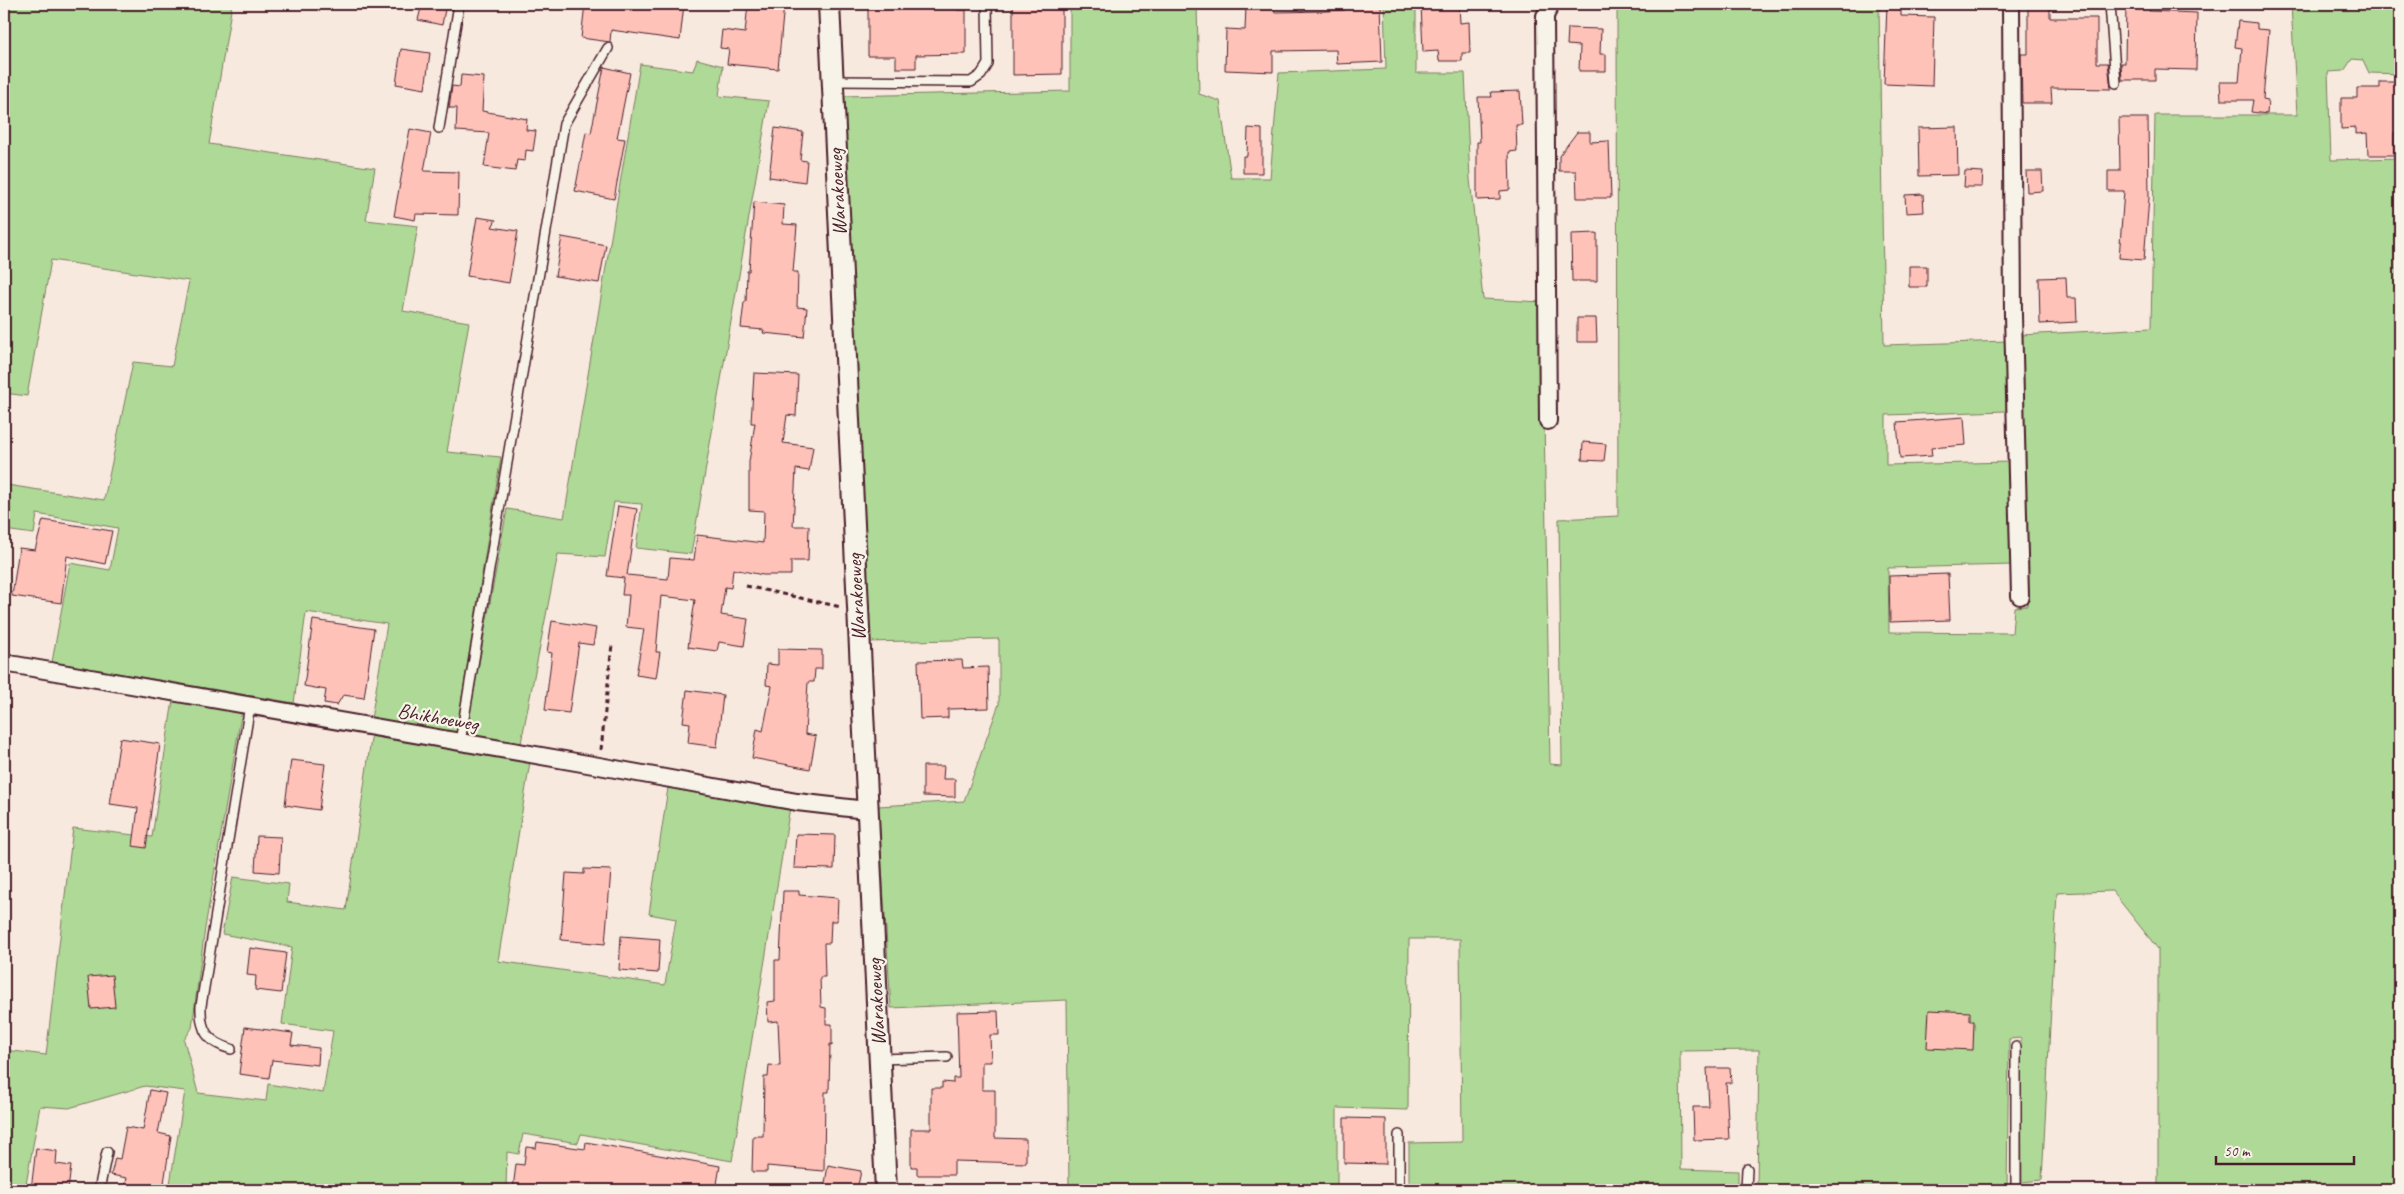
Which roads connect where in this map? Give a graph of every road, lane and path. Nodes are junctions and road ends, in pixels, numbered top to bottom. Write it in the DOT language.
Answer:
graph roads {
  1 [pos="459,4"];
  2 [pos="829,4"];
  3 [pos="987,4"];
  4 [pos="1551,4"];
  5 [pos="2012,4"];
  6 [pos="2110,4"];
  7 [pos="608,48"];
  8 [pos="832,81"];
  9 [pos="2116,83"];
  10 [pos="439,128"];
  11 [pos="1548,421"];
  12 [pos="746,586"];
  13 [pos="2020,596"];
  14 [pos="856,606"];
  15 [pos="612,644"];
  16 [pos="4,663"];
  17 [pos="250,705"];
  18 [pos="460,742"];
  19 [pos="599,766"];
  20 [pos="866,810"];
  21 [pos="2016,1047"];
  22 [pos="231,1049"];
  23 [pos="947,1057"];
  24 [pos="879,1059"];
  25 [pos="1398,1135"];
  26 [pos="106,1152"];
  27 [pos="1747,1169"];
  28 [pos="99,1190"];
  29 [pos="886,1190"];
  30 [pos="1399,1190"];
  31 [pos="1746,1190"];
  32 [pos="2016,1190"];
  1 -- 10 [label="lane"];
  2 -- 8 [label="street, Warakoeweg"];
  3 -- 8 [label="lane"];
  4 -- 11 [label="street"];
  5 -- 13 [label="street"];
  6 -- 9 [label="lane"];
  7 -- 18 [label="lane"];
  8 -- 14 [label="street, Warakoeweg"];
  12 -- 14 [label="path"];
  14 -- 20 [label="street, Warakoeweg"];
  15 -- 19 [label="path"];
  16 -- 17 [label="street, Bhikhoeweg"];
  17 -- 18 [label="street, Bhikhoeweg"];
  17 -- 22 [label="lane"];
  18 -- 19 [label="street, Bhikhoeweg"];
  19 -- 20 [label="street, Bhikhoeweg"];
  20 -- 24 [label="street, Warakoeweg"];
  21 -- 32 [label="lane"];
  23 -- 24 [label="lane"];
  24 -- 29 [label="street, Warakoeweg"];
  25 -- 30 [label="lane"];
  26 -- 28 [label="lane"];
  27 -- 31 [label="lane"];
}
